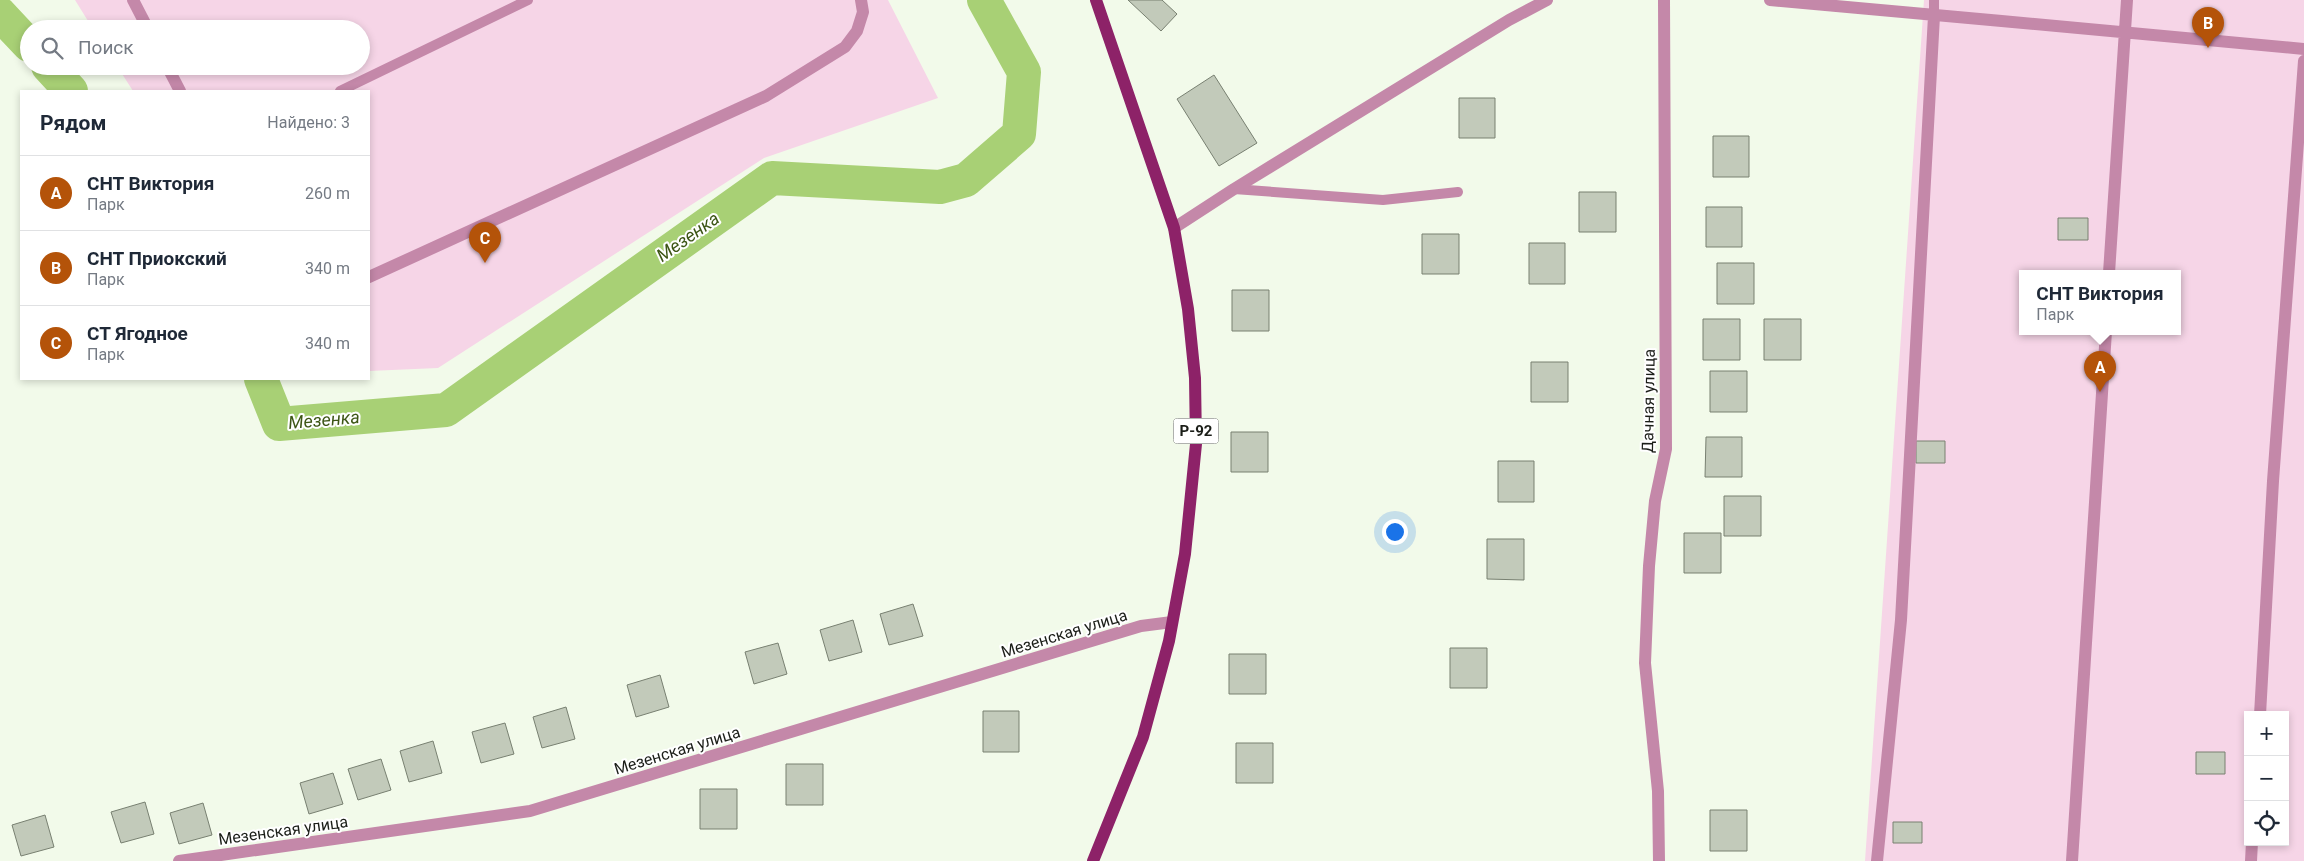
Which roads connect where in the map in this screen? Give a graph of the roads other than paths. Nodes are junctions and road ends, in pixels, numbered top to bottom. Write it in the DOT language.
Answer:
graph roads {
  1 [pos="133,0"];
  2 [pos="528,0"];
  3 [pos="861,0"];
  4 [pos="1096,0"];
  5 [pos="1547,0"];
  6 [pos="1664,0"];
  7 [pos="1770,0"];
  8 [pos="1934,0"];
  9 [pos="2127,0"];
  10 [pos="1934,16"];
  11 [pos="143,20"];
  12 [pos="2123,30"];
  13 [pos="2304,49"];
  14 [pos="2304,60"];
  15 [pos="172,75"];
  16 [pos="179,90"];
  17 [pos="342,90"];
  18 [pos="1234,189"];
  19 [pos="1458,192"];
  20 [pos="1174,228"];
  21 [pos="2109,270"];
  22 [pos="370,277"];
  23 [pos="2106,335"];
  24 [pos="1172,622"];
  25 [pos="2260,711"];
  26 [pos="2252,846"];
  27 [pos="180,861"];
  28 [pos="1093,861"];
  29 [pos="1658,861"];
  30 [pos="1877,861"];
  31 [pos="2072,861"];
  32 [pos="2251,861"];
  1 -- 11 [label="street"];
  2 -- 17 [label="lane"];
  3 -- 22 [label="street"];
  4 -- 20 [label="main road, Р-92"];
  5 -- 18 [label="street"];
  6 -- 29 [label="street, Дачная улица"];
  7 -- 10 [label="street"];
  8 -- 10 [label="lane"];
  9 -- 12 [label="street"];
  10 -- 12 [label="street"];
  10 -- 30 [label="street"];
  12 -- 13 [label="street"];
  12 -- 21 [label="street"];
  14 -- 25 [label="street"];
  15 -- 16 [label="street"];
  18 -- 19 [label="lane"];
  18 -- 20 [label="street"];
  20 -- 24 [label="main road, Р-92"];
  23 -- 31 [label="street"];
  24 -- 27 [label="street, Мезенская улица"];
  24 -- 28 [label="main road, Р-92"];
  26 -- 32 [label="street"];
}
